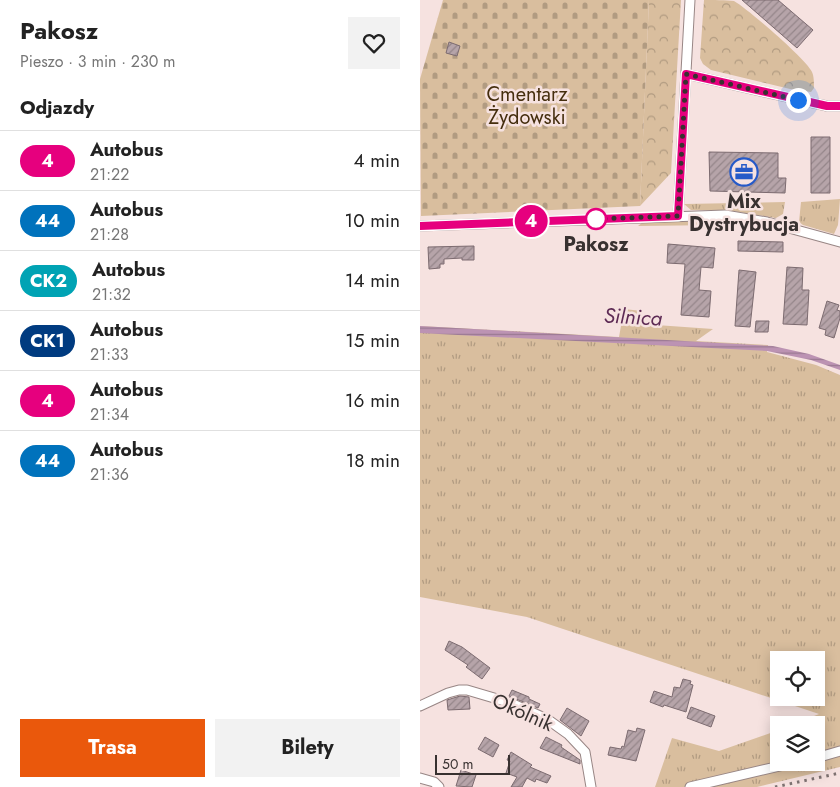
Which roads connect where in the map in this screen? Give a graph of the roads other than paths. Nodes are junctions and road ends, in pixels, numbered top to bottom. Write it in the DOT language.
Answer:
graph roads {
  1 [pos="690,0"];
  2 [pos="686,74"];
  3 [pos="840,106"];
  4 [pos="678,216"];
  5 [pos="420,226"];
  6 [pos="840,242"];
  7 [pos="420,706"];
  8 [pos="840,751"];
  9 [pos="825,755"];
  10 [pos="770,768"];
  11 [pos="420,778"];
  12 [pos="439,787"];
  13 [pos="591,787"];
  14 [pos="690,787"];
  1 -- 2 [label="street"];
  2 -- 3 [label="street"];
  2 -- 4 [label="street"];
  4 -- 5 [label="street"];
  4 -- 6 [label="street"];
  7 -- 13 [label="street, Okólnik"];
  8 -- 9 [label="street"];
  10 -- 14 [label="street"];
  11 -- 12 [label="street"];
}
